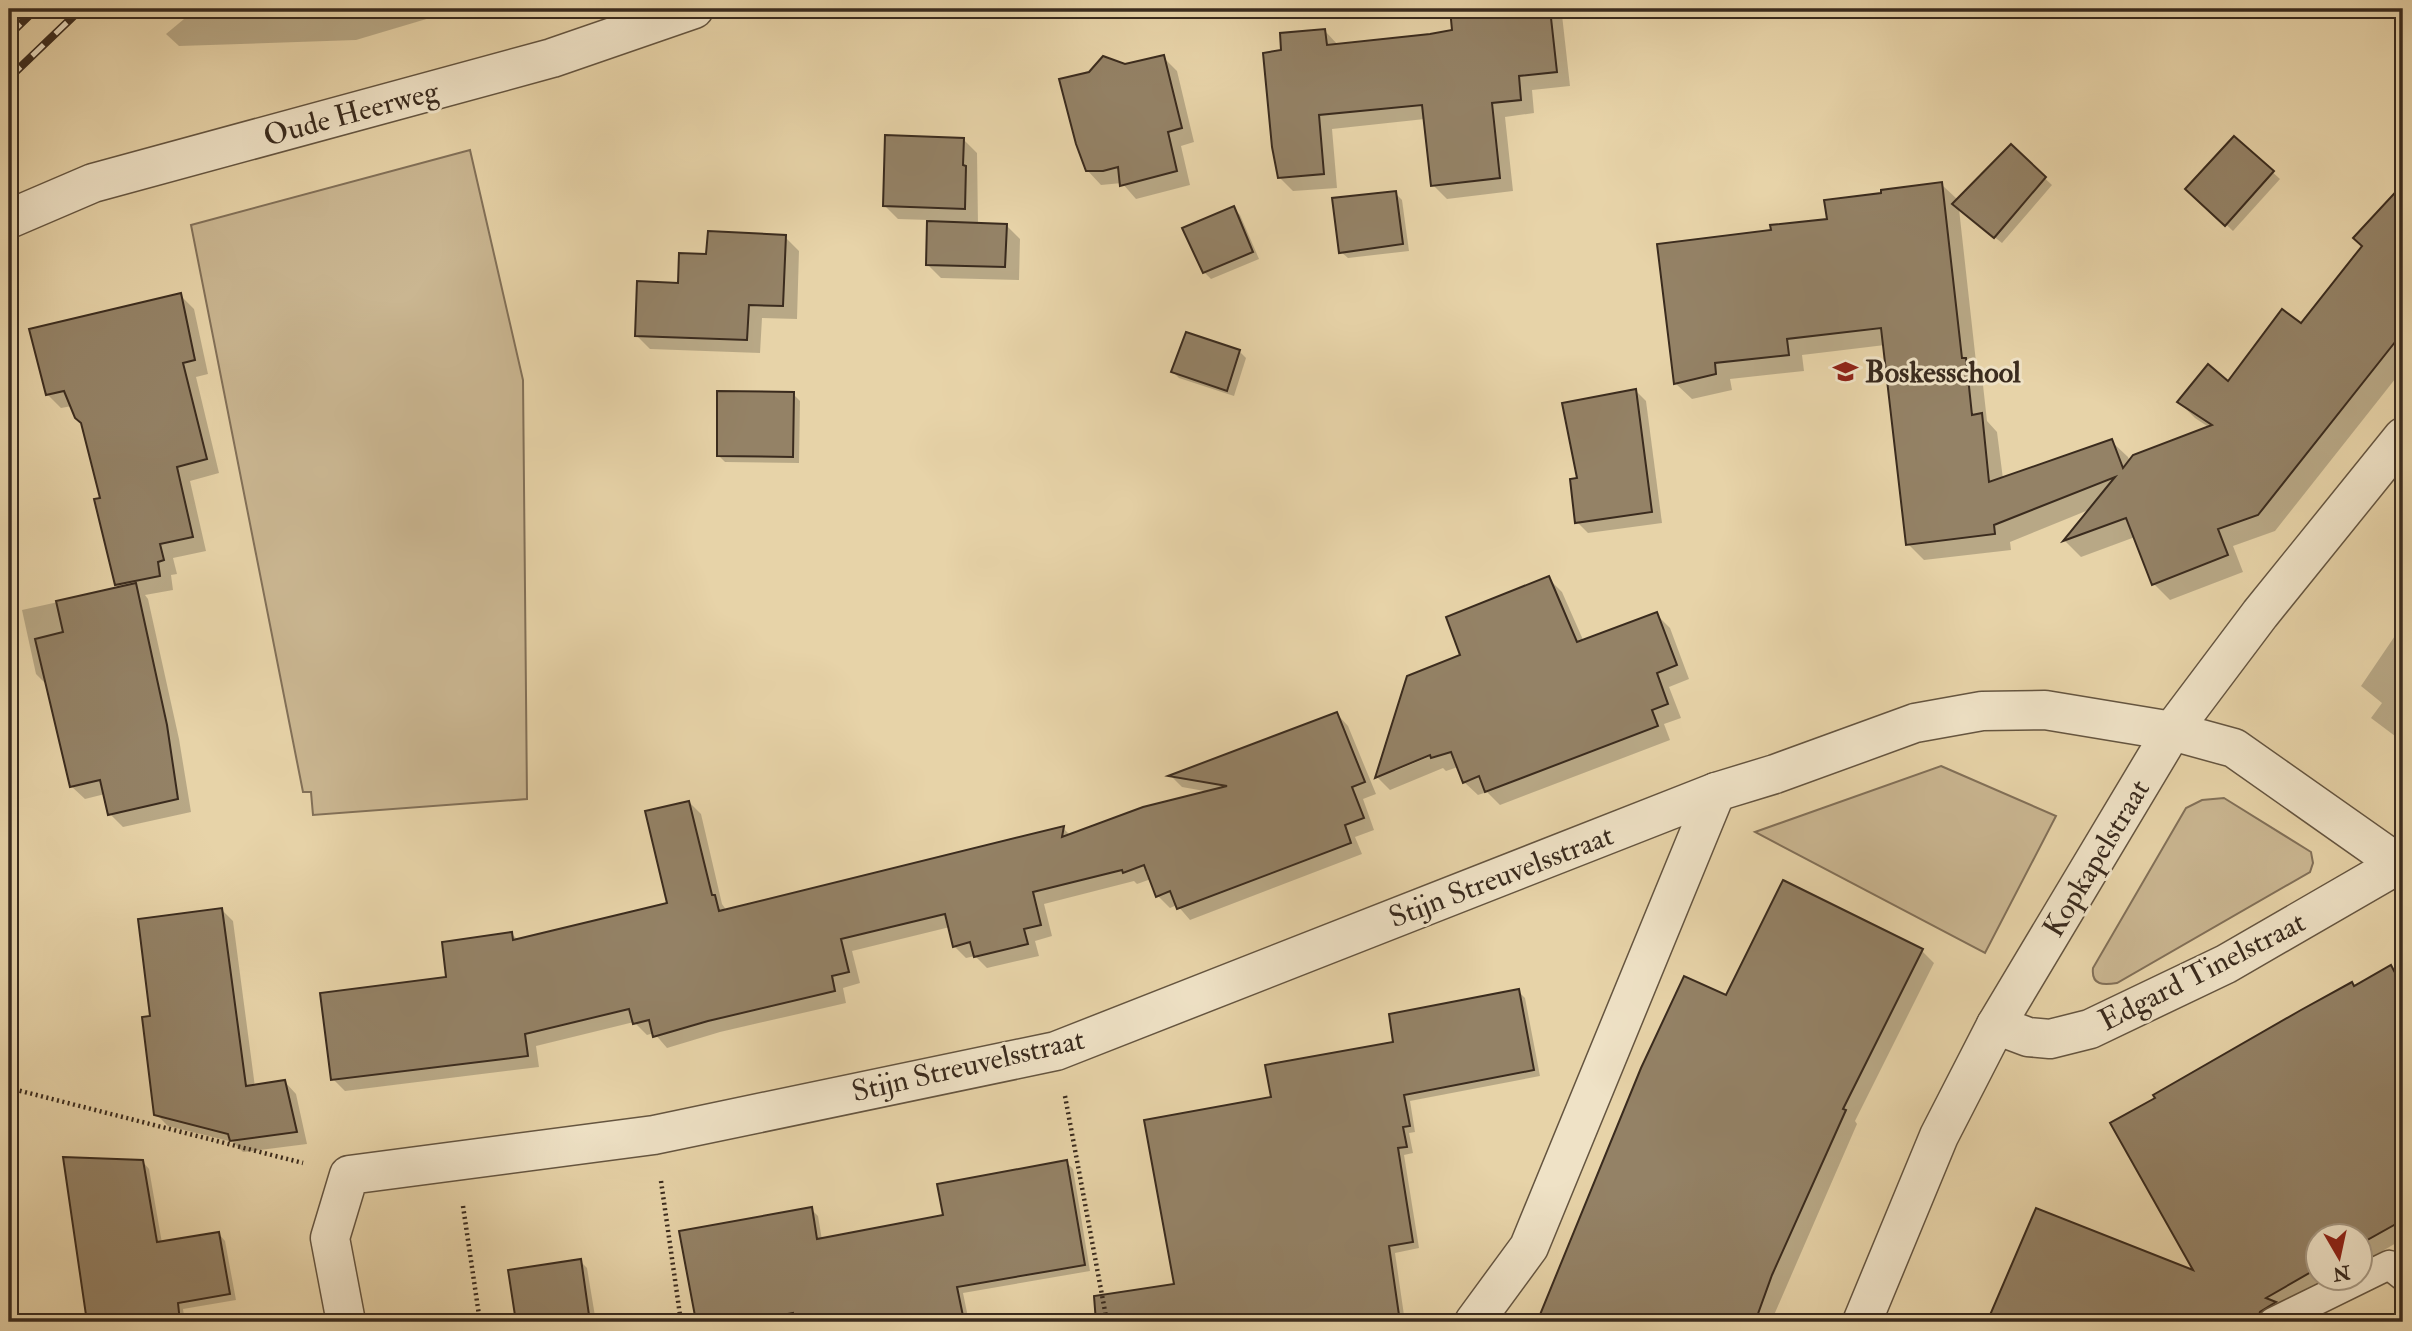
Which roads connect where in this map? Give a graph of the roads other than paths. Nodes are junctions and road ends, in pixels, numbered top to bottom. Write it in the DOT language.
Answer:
graph roads {
  1 [pos="694,9"];
  2 [pos="9,219"];
  3 [pos="2403,437"];
  4 [pos="2172,731"];
  5 [pos="1716,792"];
  6 [pos="2401,865"];
  7 [pos="1996,1025"];
  8 [pos="2403,1276"];
  9 [pos="346,1322"];
  10 [pos="1474,1322"];
  11 [pos="1862,1322"];
  12 [pos="2273,1322"];
  1 -- 2 [label="street, Oude Heerweg"];
  3 -- 4 [label="street, Kopkapelstraat"];
  4 -- 5 [label="street, Stijn Streuvelsstraat"];
  4 -- 6 [label="street, Edgard Tinelstraat"];
  4 -- 7 [label="street, Kopkapelstraat"];
  5 -- 9 [label="street, Stijn Streuvelsstraat"];
  5 -- 10 [label="street"];
  6 -- 7 [label="street, Edgard Tinelstraat"];
  7 -- 11 [label="street, Kopkapelstraat"];
  8 -- 12 [label="lane"];
}
